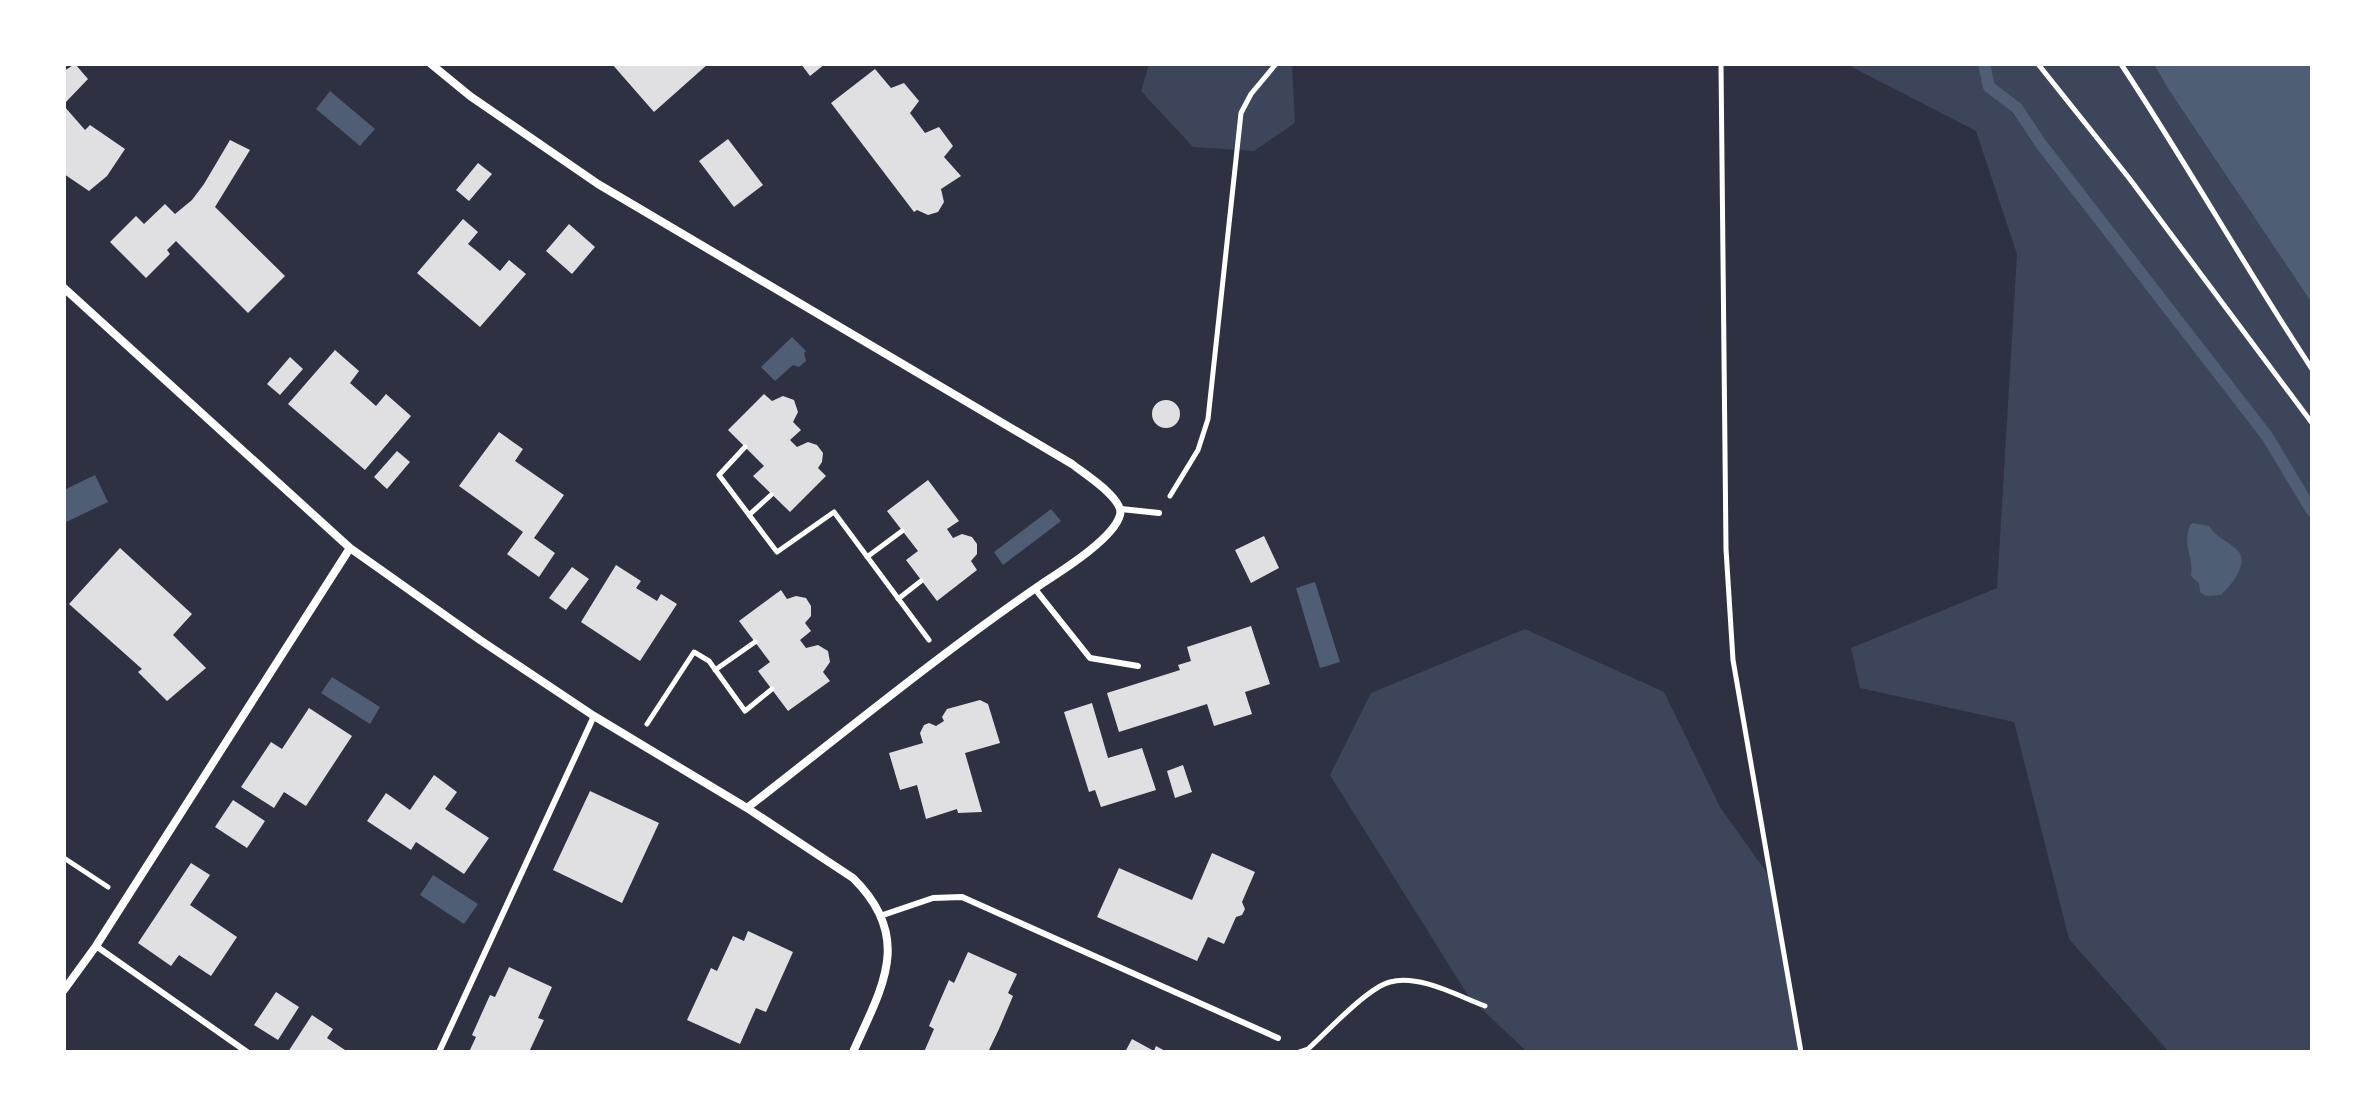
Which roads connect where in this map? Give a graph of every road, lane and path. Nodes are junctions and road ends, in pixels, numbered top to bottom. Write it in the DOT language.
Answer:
graph roads {
  1 [pos="431,64"];
  2 [pos="1276,64"];
  3 [pos="1721,64"];
  4 [pos="2038,64"];
  5 [pos="2121,64"];
  6 [pos="64,288"];
  7 [pos="2312,369"];
  8 [pos="2312,423"];
  9 [pos="745,447"];
  10 [pos="771,495"];
  11 [pos="1121,509"];
  12 [pos="1159,513"];
  13 [pos="749,515"];
  14 [pos="902,531"];
  15 [pos="350,548"];
  16 [pos="867,557"];
  17 [pos="921,581"];
  18 [pos="1035,589"];
  19 [pos="898,599"];
  20 [pos="755,642"];
  21 [pos="942,656"];
  22 [pos="1138,666"];
  23 [pos="715,670"];
  24 [pos="772,689"];
  25 [pos="594,716"];
  26 [pos="636,741"];
  27 [pos="747,808"];
  28 [pos="64,858"];
  29 [pos="125,899"];
  30 [pos="880,916"];
  31 [pos="96,946"];
  32 [pos="64,990"];
  33 [pos="1485,1006"];
  34 [pos="1278,1038"];
  35 [pos="247,1052"];
  36 [pos="439,1052"];
  37 [pos="853,1052"];
  38 [pos="1299,1052"];
  39 [pos="1801,1052"];
  1 -- 11 [label="street"];
  2 -- 12 [label="path"];
  3 -- 39 [label="path"];
  4 -- 8 [label="path"];
  5 -- 7 [label="path"];
  6 -- 15 [label="street"];
  9 -- 13 [label="path"];
  10 -- 13 [label="path"];
  11 -- 12 [label="lane"];
  11 -- 18 [label="street"];
  13 -- 16 [label="path"];
  14 -- 16 [label="path"];
  15 -- 25 [label="street"];
  15 -- 29 [label="street"];
  16 -- 19 [label="path"];
  17 -- 19 [label="path"];
  18 -- 21 [label="street"];
  18 -- 22 [label="lane"];
  19 -- 21 [label="path"];
  20 -- 23 [label="path"];
  21 -- 27 [label="street"];
  23 -- 24 [label="path"];
  23 -- 26 [label="path"];
  25 -- 26 [label="street"];
  25 -- 36 [label="lane"];
  26 -- 27 [label="street"];
  27 -- 30 [label="street"];
  28 -- 29 [label="path"];
  29 -- 31 [label="street"];
  30 -- 34 [label="lane"];
  30 -- 37 [label="street"];
  31 -- 32 [label="street"];
  31 -- 35 [label="lane"];
  33 -- 38 [label="path"];
}
